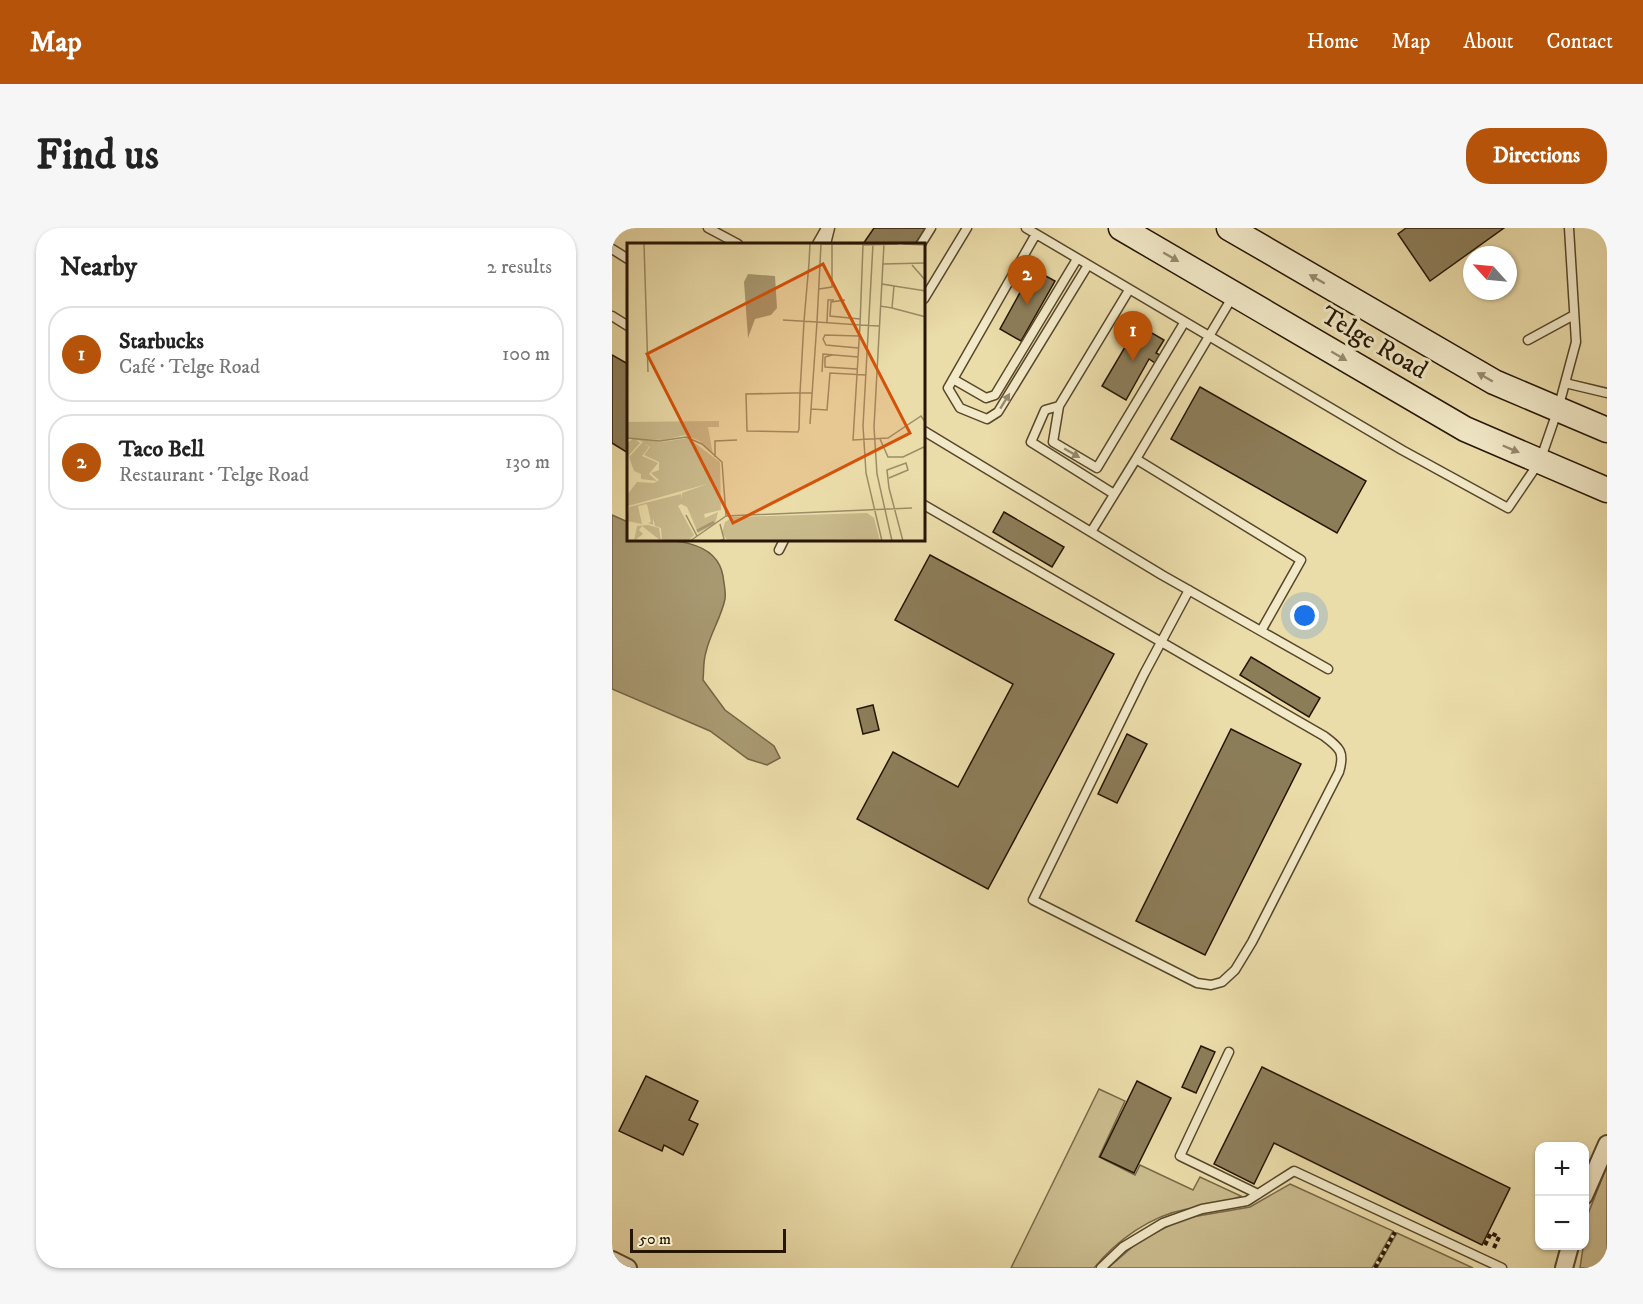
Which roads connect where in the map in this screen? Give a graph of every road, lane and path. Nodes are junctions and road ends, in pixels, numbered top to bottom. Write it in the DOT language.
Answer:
graph roads {
  1 [pos="708,228"];
  2 [pos="828,228"];
  3 [pos="931,228"];
  4 [pos="967,228"];
  5 [pos="1026,228"];
  6 [pos="1120,228"];
  7 [pos="1229,228"];
  8 [pos="1569,228"];
  9 [pos="1036,234"];
  10 [pos="736,243"];
  11 [pos="818,243"];
  12 [pos="826,243"];
  13 [pos="922,243"];
  14 [pos="612,249"];
  15 [pos="627,258"];
  16 [pos="1077,259"];
  17 [pos="1088,265"];
  18 [pos="1128,290"];
  19 [pos="1235,294"];
  20 [pos="926,296"];
  21 [pos="1574,315"];
  22 [pos="612,316"];
  23 [pos="1184,323"];
  24 [pos="627,325"];
  25 [pos="1208,337"];
  26 [pos="1528,340"];
  27 [pos="953,379"];
  28 [pos="1565,383"];
  29 [pos="1607,393"];
  30 [pos="1059,406"];
  31 [pos="1558,409"];
  32 [pos="1607,430"];
  33 [pos="926,432"];
  34 [pos="1136,459"];
  35 [pos="1540,461"];
  36 [pos="1607,490"];
  37 [pos="1114,494"];
  38 [pos="926,506"];
  39 [pos="1091,532"];
  40 [pos="783,542"];
  41 [pos="779,550"];
  42 [pos="1189,590"];
  43 [pos="1261,631"];
  44 [pos="1161,643"];
  45 [pos="1328,669"];
  46 [pos="1229,1052"];
  47 [pos="1607,1144"];
  48 [pos="1589,1185"];
  49 [pos="1258,1194"];
  50 [pos="1402,1221"];
  51 [pos="1484,1247"];
  52 [pos="1569,1250"];
  53 [pos="1493,1251"];
  54 [pos="612,1260"];
  55 [pos="628,1268"];
  56 [pos="1101,1268"];
  57 [pos="1375,1268"];
  58 [pos="1502,1268"];
  59 [pos="1564,1268"];
  1 -- 10 [label="lane"];
  2 -- 11 [label="lane"];
  2 -- 12 [label="lane"];
  3 -- 13 [label="lane"];
  4 -- 20 [label="lane"];
  5 -- 9 [label="lane"];
  6 -- 19 [label="main road, Telge Road, one-way"];
  31 -- 7 [label="main road, Telge Road, one-way"];
  8 -- 21 [label="lane"];
  9 -- 16 [label="lane"];
  9 -- 27 [label="lane"];
  14 -- 15 [label="lane"];
  16 -- 17 [label="lane"];
  16 -- 27 [label="lane"];
  17 -- 18 [label="lane"];
  27 -- 17 [label="lane, one-way"];
  18 -- 23 [label="lane"];
  18 -- 30 [label="lane"];
  19 -- 25 [label="lane"];
  19 -- 35 [label="main road, Telge Road, one-way"];
  21 -- 26 [label="lane"];
  21 -- 28 [label="lane"];
  22 -- 24 [label="lane"];
  23 -- 25 [label="lane"];
  30 -- 23 [label="lane, one-way"];
  25 -- 34 [label="lane"];
  25 -- 35 [label="lane"];
  28 -- 29 [label="lane"];
  28 -- 31 [label="lane"];
  30 -- 37 [label="lane"];
  31 -- 32 [label="main road, Telge Road"];
  31 -- 35 [label="lane"];
  33 -- 39 [label="lane"];
  34 -- 37 [label="lane"];
  34 -- 43 [label="lane"];
  35 -- 36 [label="main road, Telge Road"];
  37 -- 39 [label="lane"];
  38 -- 44 [label="lane"];
  39 -- 42 [label="lane"];
  40 -- 41 [label="lane"];
  42 -- 43 [label="lane"];
  42 -- 44 [label="lane"];
  43 -- 45 [label="lane"];
  44 -- 44 [label="lane"];
  46 -- 49 [label="lane"];
  47 -- 48 [label="street"];
  49 -- 50 [label="lane"];
  49 -- 56 [label="lane"];
  50 -- 57 [label="path"];
  50 -- 58 [label="lane"];
  51 -- 53 [label="path"];
  52 -- 59 [label="street"];
  54 -- 55 [label="street"];
}
